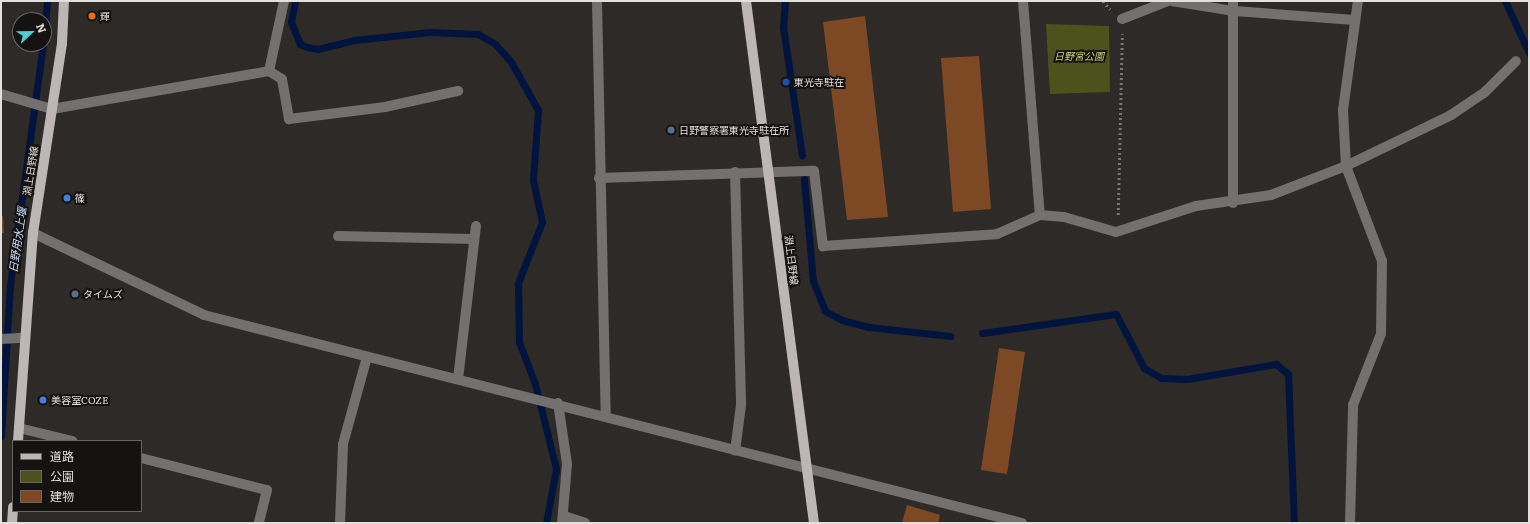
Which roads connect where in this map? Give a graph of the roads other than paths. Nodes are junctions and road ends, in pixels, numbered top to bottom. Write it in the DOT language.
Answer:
graph roads {
  1 [pos="64,1"];
  2 [pos="284,1"];
  3 [pos="596,1"];
  4 [pos="746,1"];
  5 [pos="1023,1"];
  6 [pos="1168,1"];
  7 [pos="1172,1"];
  8 [pos="1233,1"];
  9 [pos="1358,1"];
  10 [pos="1234,12"];
  11 [pos="1122,19"];
  12 [pos="1355,20"];
  13 [pos="1516,61"];
  14 [pos="269,71"];
  15 [pos="458,91"];
  16 [pos="1,94"];
  17 [pos="49,108"];
  18 [pos="1346,166"];
  19 [pos="735,172"];
  20 [pos="769,172"];
  21 [pos="599,178"];
  22 [pos="1233,203"];
  23 [pos="1040,215"];
  24 [pos="476,226"];
  25 [pos="33,233"];
  26 [pos="338,236"];
  27 [pos="474,239"];
  28 [pos="20,338"];
  29 [pos="1,339"];
  30 [pos="367,357"];
  31 [pos="458,379"];
  32 [pos="553,402"];
  33 [pos="606,417"];
  34 [pos="19,428"];
  35 [pos="18,440"];
  36 [pos="68,440"];
  37 [pos="735,451"];
  38 [pos="142,458"];
  39 [pos="806,468"];
  40 [pos="13,512"];
  41 [pos="563,520"];
  42 [pos="12,523"];
  43 [pos="259,523"];
  44 [pos="340,523"];
  45 [pos="585,523"];
  46 [pos="814,523"];
  47 [pos="1022,523"];
  48 [pos="1350,523"];
  1 -- 17 [label="main road, 淵上日野線"];
  2 -- 14 [label="street"];
  3 -- 21 [label="street"];
  4 -- 20 [label="main road, 淵上日野線"];
  5 -- 23 [label="street"];
  6 -- 11 [label="street"];
  7 -- 10 [label="street"];
  8 -- 10 [label="street"];
  9 -- 12 [label="street"];
  10 -- 12 [label="street"];
  10 -- 22 [label="street"];
  12 -- 18 [label="street"];
  13 -- 18 [label="street"];
  14 -- 15 [label="street"];
  14 -- 17 [label="street"];
  16 -- 17 [label="street"];
  17 -- 25 [label="main road, 淵上日野線"];
  18 -- 22 [label="street"];
  18 -- 48 [label="street"];
  19 -- 20 [label="street"];
  19 -- 21 [label="street"];
  19 -- 37 [label="street"];
  20 -- 23 [label="street"];
  20 -- 39 [label="main road, 淵上日野線"];
  21 -- 33 [label="street"];
  22 -- 23 [label="street"];
  24 -- 27 [label="street"];
  25 -- 28 [label="main road, 淵上日野線"];
  25 -- 30 [label="street"];
  26 -- 27 [label="street"];
  27 -- 31 [label="street"];
  28 -- 29 [label="street"];
  28 -- 34 [label="main road, 淵上日野線"];
  30 -- 31 [label="street"];
  30 -- 44 [label="street"];
  31 -- 32 [label="street"];
  32 -- 33 [label="street"];
  32 -- 41 [label="street"];
  33 -- 37 [label="street"];
  34 -- 35 [label="main road, 淵上日野線"];
  34 -- 36 [label="street"];
  37 -- 39 [label="street"];
  38 -- 43 [label="street"];
  39 -- 46 [label="main road, 淵上日野線"];
  39 -- 47 [label="street"];
  40 -- 42 [label="main road"];
  41 -- 45 [label="street"];
}
